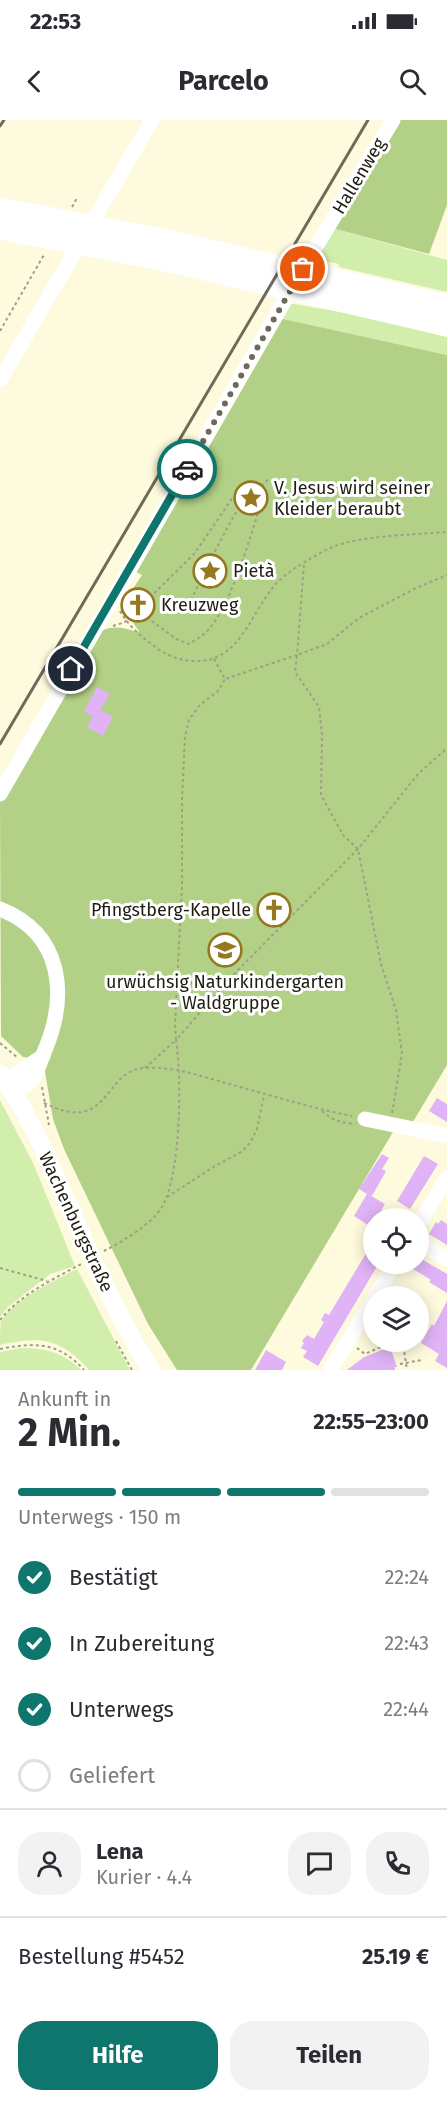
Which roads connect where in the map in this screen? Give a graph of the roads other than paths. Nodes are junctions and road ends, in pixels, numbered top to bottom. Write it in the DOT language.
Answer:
graph roads {
  1 [pos="152,120"];
  2 [pos="393,120"];
  3 [pos="0,208"];
  4 [pos="0,229"];
  5 [pos="447,305"];
  6 [pos="447,326"];
  7 [pos="0,380"];
  8 [pos="0,794"];
  9 [pos="0,909"];
  10 [pos="6,1083"];
  11 [pos="365,1119"];
  12 [pos="447,1136"];
  13 [pos="447,1178"];
  14 [pos="428,1208"];
  15 [pos="429,1248"];
  16 [pos="447,1259"];
  17 [pos="363,1316"];
  18 [pos="151,1370"];
  19 [pos="330,1370"];
  1 -- 7 [label="street"];
  2 -- 8 [label="street, Hallenweg"];
  3 -- 5 [label="highway"];
  4 -- 6 [label="highway"];
  9 -- 10 [label="street"];
  10 -- 18 [label="main road, Wachenburgstraße"];
  11 -- 12 [label="street"];
  13 -- 14 [label="street"];
  15 -- 16 [label="street"];
  17 -- 19 [label="street"];
}
